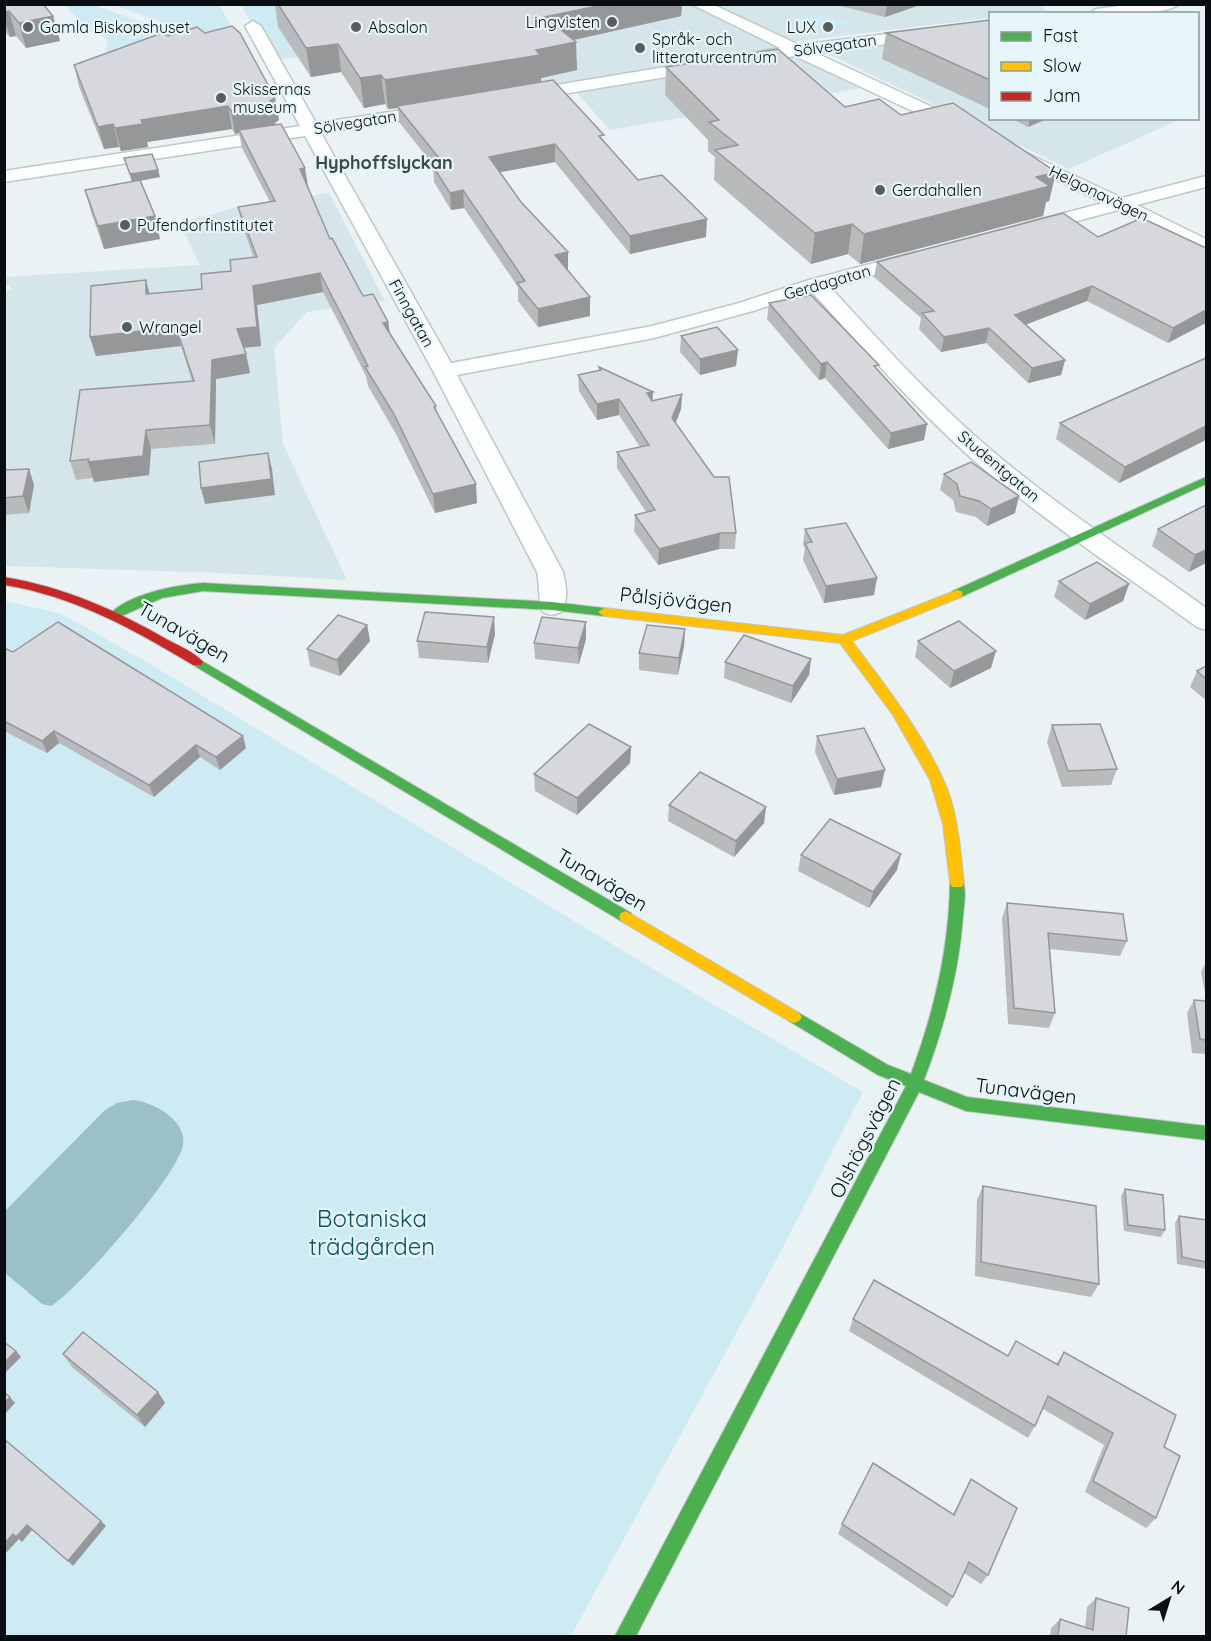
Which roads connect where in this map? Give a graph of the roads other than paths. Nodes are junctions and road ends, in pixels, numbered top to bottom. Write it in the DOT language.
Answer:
graph roads {
  1 [pos="699,4"];
  2 [pos="1172,4"];
  3 [pos="1111,12"];
  4 [pos="253,26"];
  5 [pos="989,26"];
  6 [pos="799,50"];
  7 [pos="508,98"];
  8 [pos="452,107"];
  9 [pos="311,129"];
  10 [pos="979,136"];
  11 [pos="999,146"];
  12 [pos="4,177"];
  13 [pos="1206,181"];
  14 [pos="1123,204"];
  15 [pos="1009,234"];
  16 [pos="1206,246"];
  17 [pos="941,251"];
  18 [pos="816,284"];
  19 [pos="444,371"];
  20 [pos="1206,480"];
  21 [pos="1090,536"];
  22 [pos="4,581"];
  23 [pos="552,606"];
  24 [pos="115,615"];
  25 [pos="1206,621"];
  26 [pos="844,639"];
  27 [pos="915,1084"];
  28 [pos="1206,1133"];
  29 [pos="625,1636"];
  1 -- 6 [label="street"];
  2 -- 3 [label="street"];
  4 -- 9 [label="street, Finngatan"];
  5 -- 6 [label="street, Sölvegatan"];
  6 -- 7 [label="street, Sölvegatan"];
  6 -- 10 [label="street"];
  8 -- 9 [label="street, Sölvegatan"];
  9 -- 12 [label="street, Sölvegatan"];
  9 -- 19 [label="street, Finngatan"];
  11 -- 14 [label="street, Helgonavägen"];
  13 -- 14 [label="street"];
  14 -- 15 [label="street"];
  14 -- 16 [label="street, Helgonavägen"];
  17 -- 18 [label="street, Gerdagatan"];
  18 -- 19 [label="street, Gerdagatan"];
  18 -- 21 [label="street, Studentgatan"];
  19 -- 23 [label="street, Finngatan"];
  20 -- 21 [label="street, Pålsjövägen"];
  21 -- 25 [label="street, Studentgatan"];
  21 -- 26 [label="street, Pålsjövägen"];
  22 -- 24 [label="street, Tunavägen"];
  23 -- 24 [label="street, Pålsjövägen"];
  23 -- 26 [label="street, Pålsjövägen"];
  24 -- 27 [label="street, Tunavägen"];
  26 -- 27 [label="street, Olshögsvägen"];
  27 -- 28 [label="street, Tunavägen"];
  27 -- 29 [label="street, Olshögsvägen"];
}
